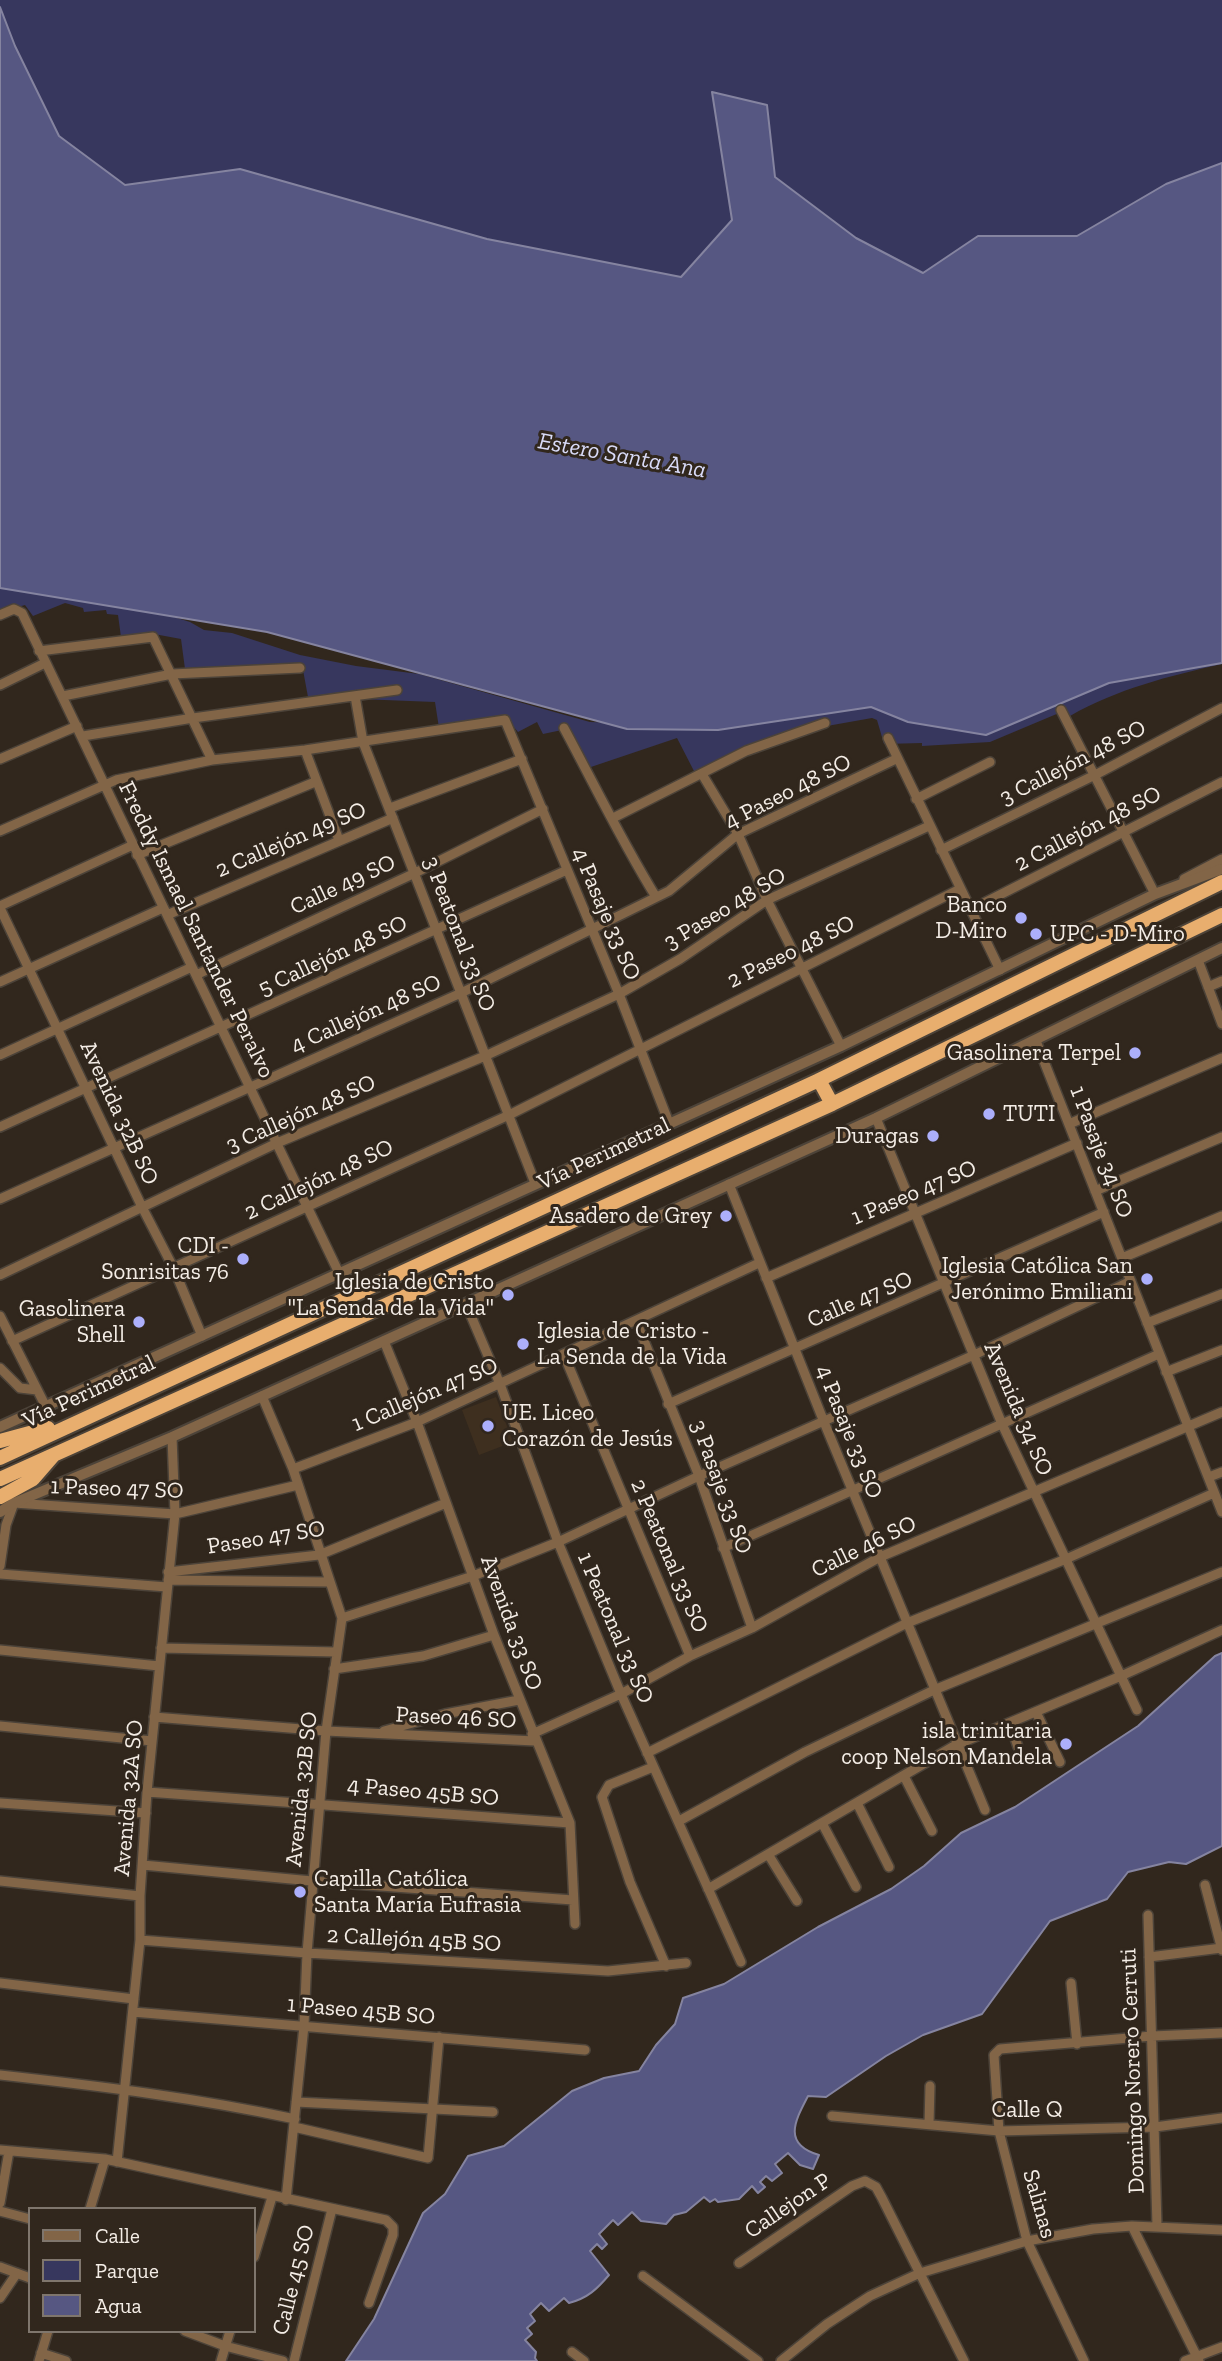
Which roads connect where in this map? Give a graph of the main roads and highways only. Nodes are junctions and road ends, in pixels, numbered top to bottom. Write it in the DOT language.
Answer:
graph roads {
  1 [pos="1222,881"];
  2 [pos="1222,915"];
  3 [pos="819,1080"];
  4 [pos="832,1104"];
  5 [pos="90,1417"];
  6 [pos="0,1441"];
  7 [pos="54,1454"];
  8 [pos="0,1458"];
  9 [pos="0,1479"];
  10 [pos="0,1497"];
  1 -- 3 [label="highway, Vía Perimetral"];
  2 -- 4 [label="highway, Vía Perimetral"];
  3 -- 4 [label="highway"];
  3 -- 5 [label="highway, Vía Perimetral"];
  4 -- 7 [label="highway, Vía Perimetral"];
  5 -- 6 [label="highway"];
  5 -- 8 [label="highway, Vía Perimetral"];
  7 -- 9 [label="highway, Vía Perimetral"];
  7 -- 10 [label="highway"];
}
